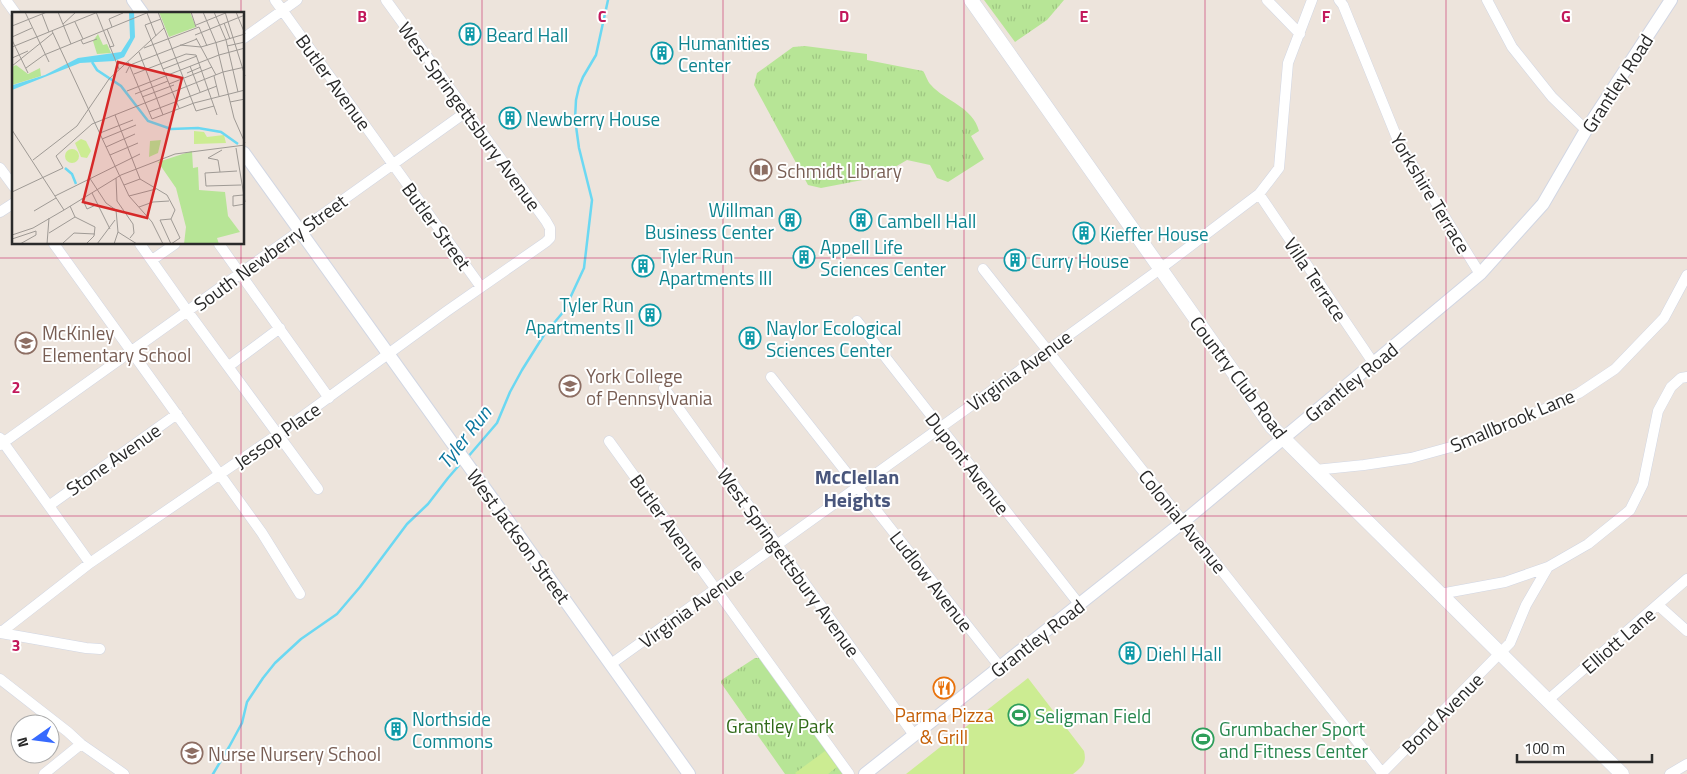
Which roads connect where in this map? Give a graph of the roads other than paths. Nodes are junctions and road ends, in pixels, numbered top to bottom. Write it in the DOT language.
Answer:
graph roads {
  1 [pos="6,0"];
  2 [pos="133,0"];
  3 [pos="275,0"];
  4 [pos="297,0"];
  5 [pos="386,0"];
  6 [pos="971,0"];
  7 [pos="1267,0"];
  8 [pos="1312,0"];
  9 [pos="1339,0"];
  10 [pos="1487,0"];
  11 [pos="1671,0"];
  12 [pos="282,10"];
  13 [pos="15,12"];
  14 [pos="142,12"];
  15 [pos="1300,34"];
  16 [pos="245,37"];
  17 [pos="466,112"];
  18 [pos="1586,130"];
  19 [pos="245,154"];
  20 [pos="393,165"];
  21 [pos="0,168"];
  22 [pos="12,184"];
  23 [pos="1258,194"];
  24 [pos="12,204"];
  25 [pos="0,212"];
  26 [pos="300,231"];
  27 [pos="551,233"];
  28 [pos="55,245"];
  29 [pos="141,245"];
  30 [pos="174,245"];
  31 [pos="220,245"];
  32 [pos="152,260"];
  33 [pos="983,268"];
  34 [pos="1160,269"];
  35 [pos="241,274"];
  36 [pos="1480,274"];
  37 [pos="1687,276"];
  38 [pos="481,287"];
  39 [pos="188,312"];
  40 [pos="857,322"];
  41 [pos="280,328"];
  42 [pos="132,351"];
  43 [pos="1048,351"];
  44 [pos="389,354"];
  45 [pos="1374,364"];
  46 [pos="229,366"];
  47 [pos="771,377"];
  48 [pos="1687,377"];
  49 [pos="664,388"];
  50 [pos="329,398"];
  51 [pos="177,414"];
  52 [pos="940,427"];
  53 [pos="277,435"];
  54 [pos="1284,439"];
  55 [pos="1,441"];
  56 [pos="609,441"];
  57 [pos="1315,470"];
  58 [pos="220,475"];
  59 [pos="858,486"];
  60 [pos="318,489"];
  61 [pos="50,505"];
  62 [pos="1183,522"];
  63 [pos="777,545"];
  64 [pos="90,563"];
  65 [pos="1548,567"];
  66 [pos="1687,579"];
  67 [pos="716,588"];
  68 [pos="300,594"];
  69 [pos="1440,594"];
  70 [pos="1079,604"];
  71 [pos="1658,605"];
  72 [pos="1687,631"];
  73 [pos="0,632"];
  74 [pos="100,649"];
  75 [pos="1501,653"];
  76 [pos="611,664"];
  77 [pos="1000,667"];
  78 [pos="0,679"];
  79 [pos="1548,700"];
  80 [pos="914,735"];
  81 [pos="81,744"];
  82 [pos="1687,764"];
  83 [pos="1383,773"];
  84 [pos="44,774"];
  85 [pos="124,774"];
  86 [pos="689,774"];
  87 [pos="849,774"];
  88 [pos="865,774"];
  89 [pos="1622,774"];
  90 [pos="1670,774"];
  1 -- 13 [label="street"];
  2 -- 14 [label="street"];
  3 -- 12 [label="street, Butler Avenue"];
  4 -- 12 [label="street"];
  5 -- 17 [label="street, West Springettsbury Avenue"];
  6 -- 34 [label="main road, Country Club Road"];
  7 -- 15 [label="street"];
  8 -- 15 [label="street, Virginia Avenue"];
  9 -- 36 [label="street, Yorkshire Terrace"];
  10 -- 18 [label="street"];
  11 -- 18 [label="street, Grantley Road"];
  12 -- 16 [label="street"];
  12 -- 20 [label="street, Butler Avenue"];
  15 -- 23 [label="street, Virginia Avenue"];
  17 -- 20 [label="street, South Newberry Street"];
  17 -- 27 [label="street, West Springettsbury Avenue"];
  18 -- 36 [label="street, Grantley Road"];
  19 -- 26 [label="street, West Jackson Street"];
  20 -- 26 [label="street, South Newberry Street"];
  20 -- 38 [label="street, Butler Street"];
  21 -- 22 [label="street"];
  23 -- 34 [label="street, Virginia Avenue"];
  23 -- 45 [label="street, Villa Terrace"];
  24 -- 25 [label="street"];
  26 -- 35 [label="street, South Newberry Street"];
  26 -- 44 [label="street, West Jackson Street"];
  27 -- 38 [label="street, Jessop Place"];
  28 -- 42 [label="street"];
  29 -- 32 [label="street"];
  30 -- 32 [label="street"];
  31 -- 35 [label="street"];
  32 -- 39 [label="street"];
  33 -- 43 [label="street, Colonial Avenue"];
  34 -- 43 [label="street, Virginia Avenue"];
  34 -- 54 [label="main road, Country Club Road"];
  35 -- 39 [label="street, South Newberry Street"];
  35 -- 41 [label="street"];
  36 -- 45 [label="street, Grantley Road"];
  37 -- 57 [label="street, Smallbrook Lane"];
  38 -- 44 [label="street, Jessop Place"];
  39 -- 42 [label="street, South Newberry Street"];
  39 -- 46 [label="street"];
  40 -- 52 [label="street, Dupont Avenue"];
  41 -- 46 [label="street"];
  41 -- 50 [label="street"];
  42 -- 51 [label="street"];
  42 -- 55 [label="street, South Newberry Street"];
  43 -- 52 [label="street, Virginia Avenue"];
  43 -- 62 [label="street, Colonial Avenue"];
  44 -- 50 [label="street, Jessop Place"];
  44 -- 76 [label="street, West Jackson Street"];
  45 -- 54 [label="street, Grantley Road"];
  46 -- 53 [label="street"];
  47 -- 59 [label="street, Ludlow Avenue"];
  48 -- 65 [label="street"];
  49 -- 63 [label="street, West Springettsbury Avenue"];
  50 -- 53 [label="street, Jessop Place"];
  51 -- 58 [label="street"];
  51 -- 61 [label="street, Stone Avenue"];
  52 -- 59 [label="street, Virginia Avenue"];
  52 -- 70 [label="street, Dupont Avenue"];
  53 -- 58 [label="street, Jessop Place"];
  53 -- 60 [label="street"];
  54 -- 57 [label="main road, Country Club Road"];
  54 -- 62 [label="street, Grantley Road"];
  55 -- 61 [label="street"];
  56 -- 67 [label="street, Butler Avenue"];
  57 -- 69 [label="main road, Country Club Road"];
  58 -- 64 [label="street, Jessop Place"];
  58 -- 68 [label="street"];
  59 -- 63 [label="street, Virginia Avenue"];
  59 -- 77 [label="street, Ludlow Avenue"];
  61 -- 64 [label="street"];
  62 -- 70 [label="street, Grantley Road"];
  62 -- 83 [label="street, Colonial Avenue"];
  63 -- 67 [label="street, Virginia Avenue"];
  63 -- 80 [label="street, West Springettsbury Avenue"];
  64 -- 73 [label="street, Jessop Place"];
  65 -- 69 [label="street"];
  65 -- 75 [label="street, Bond Avenue"];
  66 -- 71 [label="street, Elliott Lane"];
  67 -- 76 [label="street, Virginia Avenue"];
  67 -- 87 [label="street, Butler Avenue"];
  69 -- 75 [label="main road, Country Club Road"];
  70 -- 77 [label="street, Grantley Road"];
  71 -- 72 [label="street"];
  71 -- 79 [label="street, Elliott Lane"];
  73 -- 74 [label="street"];
  75 -- 79 [label="main road, Country Club Road"];
  75 -- 83 [label="street, Bond Avenue"];
  76 -- 86 [label="street, West Jackson Street"];
  77 -- 80 [label="street, Grantley Road"];
  78 -- 81 [label="street"];
  79 -- 89 [label="main road, Country Club Road"];
  80 -- 88 [label="street, Grantley Road"];
  81 -- 84 [label="street"];
  81 -- 85 [label="street"];
  82 -- 90 [label="street"];
}
